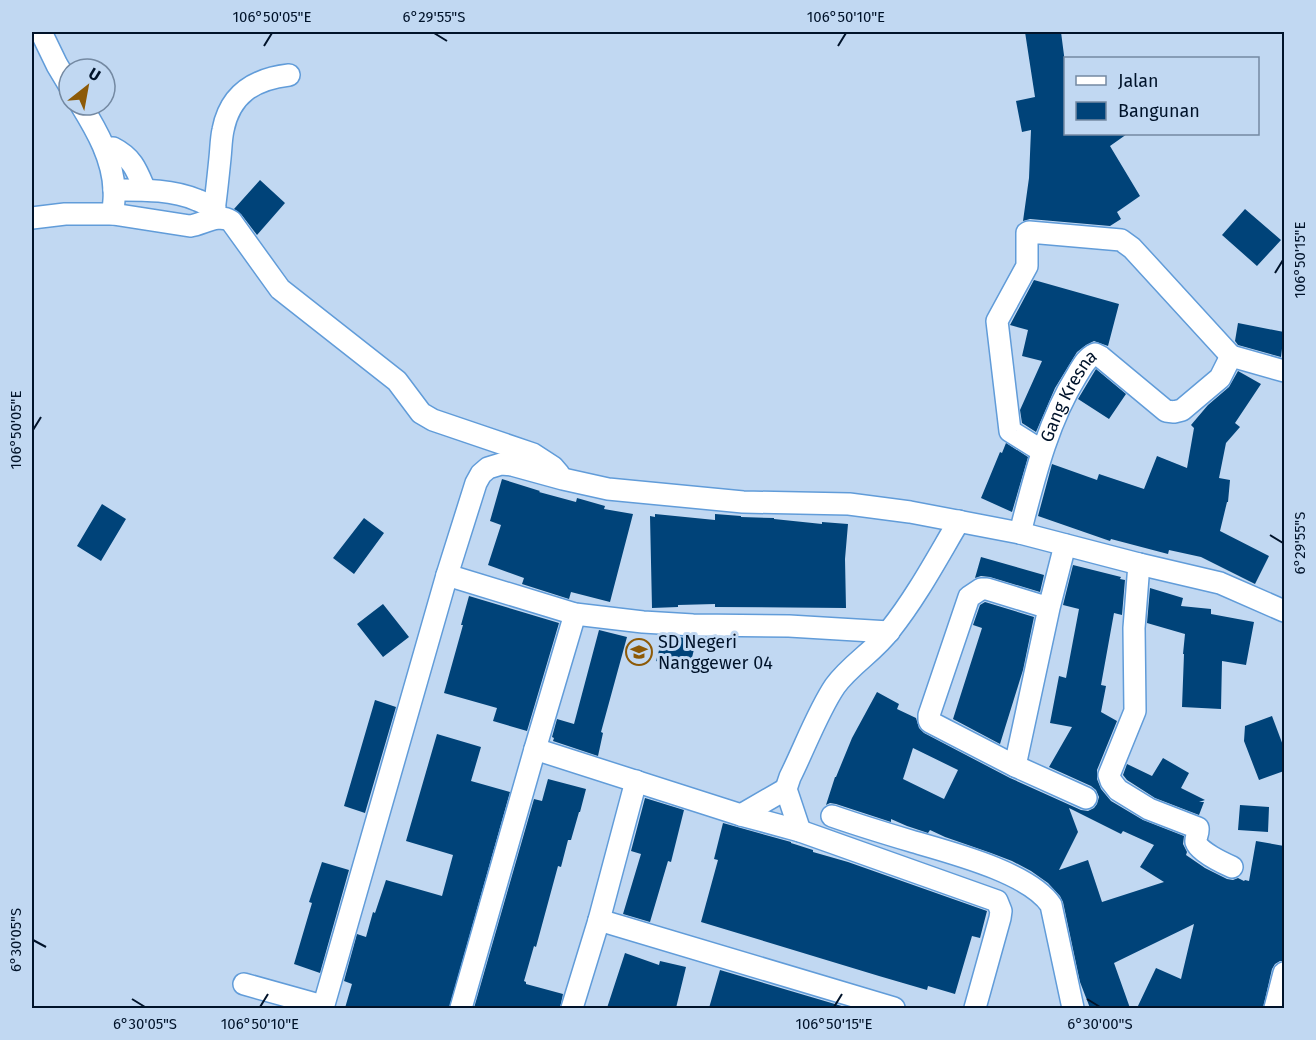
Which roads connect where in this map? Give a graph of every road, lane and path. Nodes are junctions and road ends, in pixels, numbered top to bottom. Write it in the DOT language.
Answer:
graph roads {
  1 [pos="41,32"];
  2 [pos="57,65"];
  3 [pos="289,75"];
  4 [pos="88,117"];
  5 [pos="105,149"];
  6 [pos="114,190"];
  7 [pos="145,190"];
  8 [pos="113,214"];
  9 [pos="219,216"];
  10 [pos="32,218"];
  11 [pos="1231,356"];
  12 [pos="1284,370"];
  13 [pos="1042,451"];
  14 [pos="562,479"];
  15 [pos="959,521"];
  16 [pos="1020,533"];
  17 [pos="1065,544"];
  18 [pos="1139,564"];
  19 [pos="447,575"];
  20 [pos="1048,608"];
  21 [pos="1284,611"];
  22 [pos="575,614"];
  23 [pos="889,632"];
  24 [pos="535,749"];
  25 [pos="1015,766"];
  26 [pos="636,781"];
  27 [pos="786,789"];
  28 [pos="1086,798"];
  29 [pos="741,815"];
  30 [pos="832,816"];
  31 [pos="800,831"];
  32 [pos="1232,867"];
  33 [pos="599,920"];
  34 [pos="1284,973"];
  35 [pos="244,984"];
  36 [pos="323,1007"];
  37 [pos="462,1008"];
  38 [pos="572,1008"];
  39 [pos="894,1008"];
  40 [pos="975,1008"];
  41 [pos="1073,1008"];
  42 [pos="1275,1008"];
  1 -- 2 [label="street"];
  3 -- 9 [label="street"];
  4 -- 5 [label="street"];
  5 -- 6 [label="street"];
  5 -- 7 [label="street"];
  6 -- 7 [label="street"];
  6 -- 8 [label="street"];
  7 -- 9 [label="street"];
  8 -- 9 [label="street"];
  8 -- 10 [label="street"];
  9 -- 14 [label="street"];
  11 -- 12 [label="street"];
  11 -- 13 [label="street, Gang Kresna"];
  11 -- 13 [label="street"];
  13 -- 16 [label="street, Gang Kresna"];
  14 -- 15 [label="street"];
  14 -- 19 [label="street"];
  15 -- 16 [label="street"];
  15 -- 23 [label="street"];
  16 -- 17 [label="street"];
  17 -- 18 [label="street"];
  17 -- 20 [label="street"];
  18 -- 21 [label="street"];
  18 -- 32 [label="street"];
  19 -- 22 [label="street"];
  19 -- 36 [label="street"];
  20 -- 25 [label="street"];
  20 -- 25 [label="street"];
  22 -- 23 [label="street"];
  22 -- 24 [label="street"];
  23 -- 27 [label="street"];
  24 -- 26 [label="street"];
  24 -- 37 [label="street"];
  25 -- 28 [label="street"];
  26 -- 29 [label="street"];
  26 -- 33 [label="street"];
  27 -- 29 [label="street"];
  27 -- 31 [label="street"];
  29 -- 31 [label="street"];
  30 -- 41 [label="street"];
  31 -- 40 [label="street"];
  33 -- 38 [label="street"];
  33 -- 39 [label="street"];
  34 -- 42 [label="street"];
  35 -- 36 [label="street"];
}
